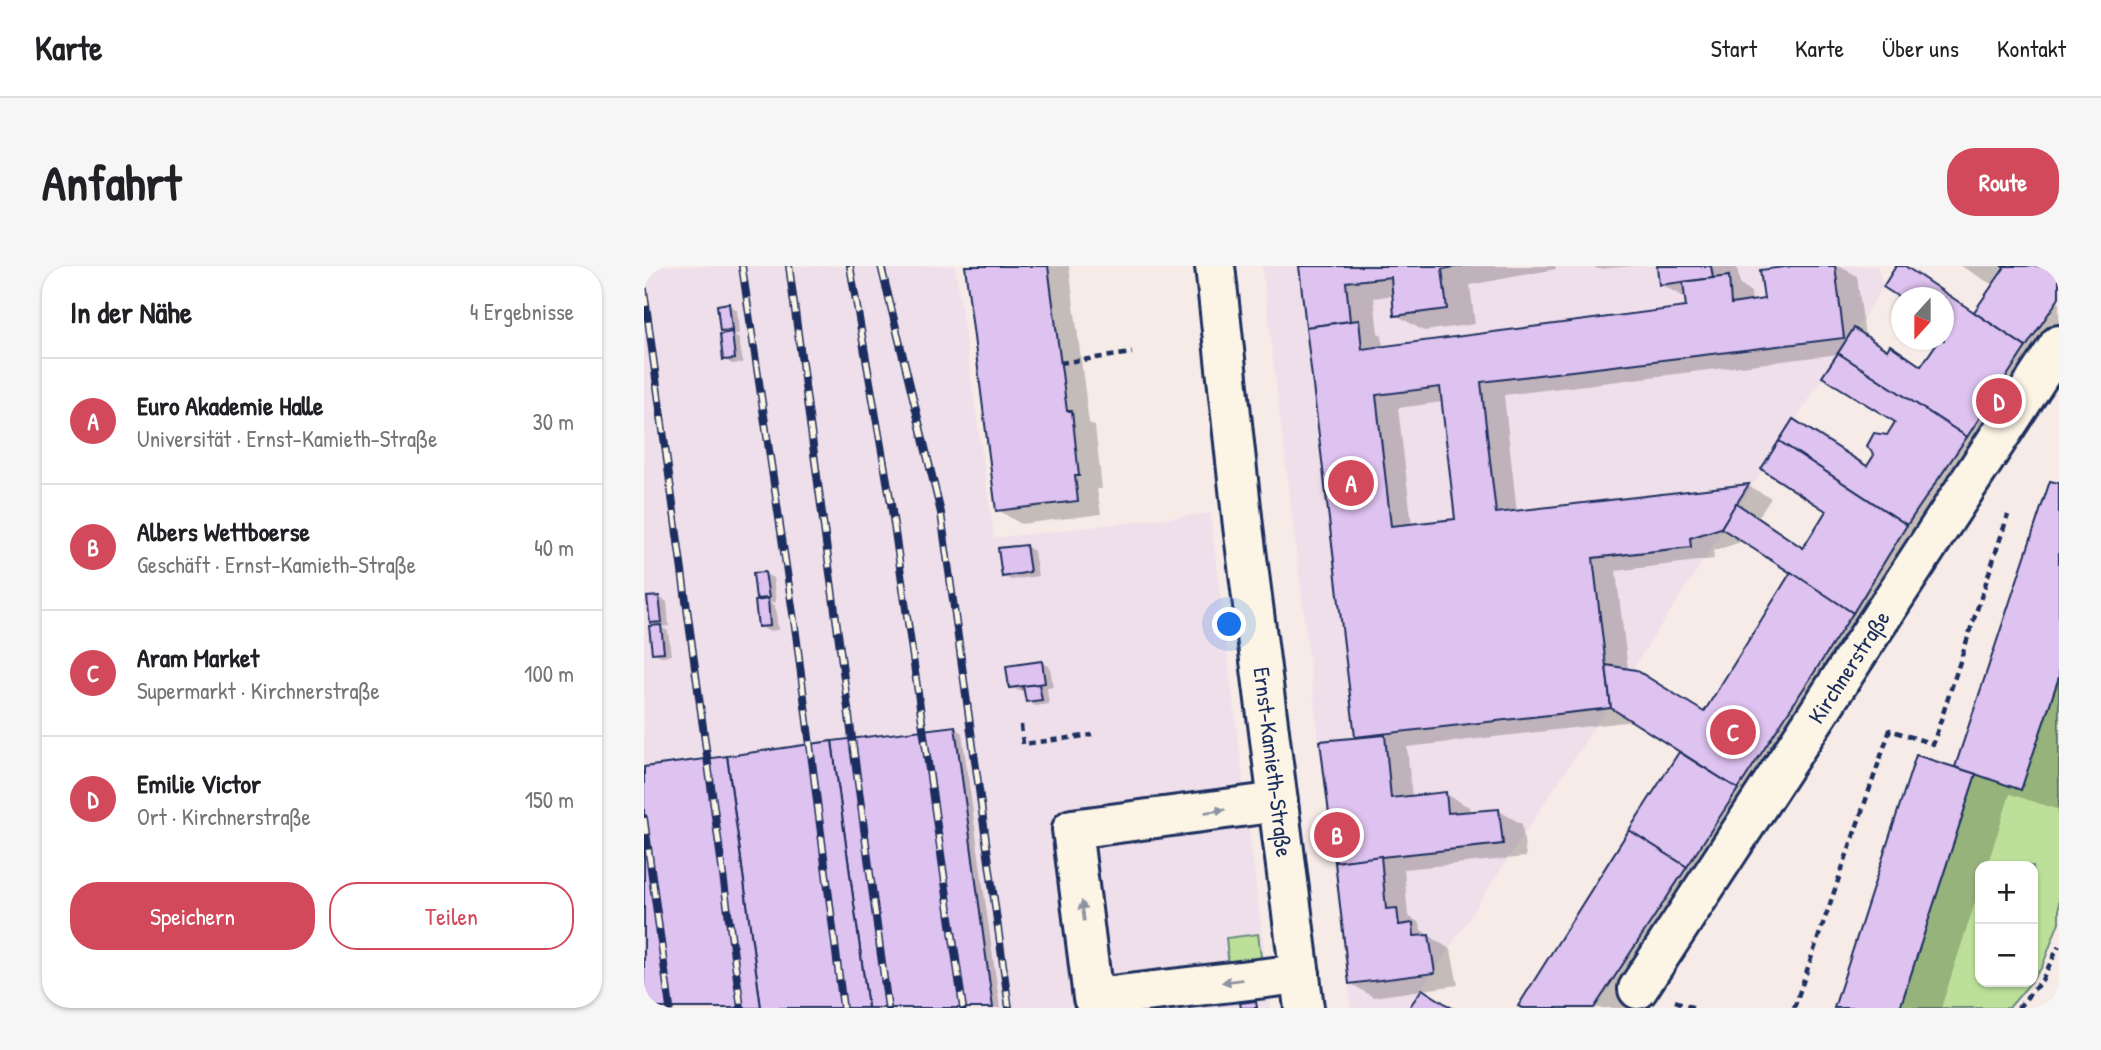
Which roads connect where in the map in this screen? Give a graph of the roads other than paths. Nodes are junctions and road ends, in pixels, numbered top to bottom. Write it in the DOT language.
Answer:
graph roads {
  1 [pos="1215,266"];
  2 [pos="2059,345"];
  3 [pos="1278,802"];
  4 [pos="1638,989"];
  5 [pos="1302,991"];
  1 -- 3 [label="street, Ernst-Kamieth-Straße"];
  2 -- 4 [label="street, Kirchnerstraße"];
  3 -- 5 [label="street, Ernst-Kamieth-Straße"];
  5 -- 3 [label="street, one-way"];
}
